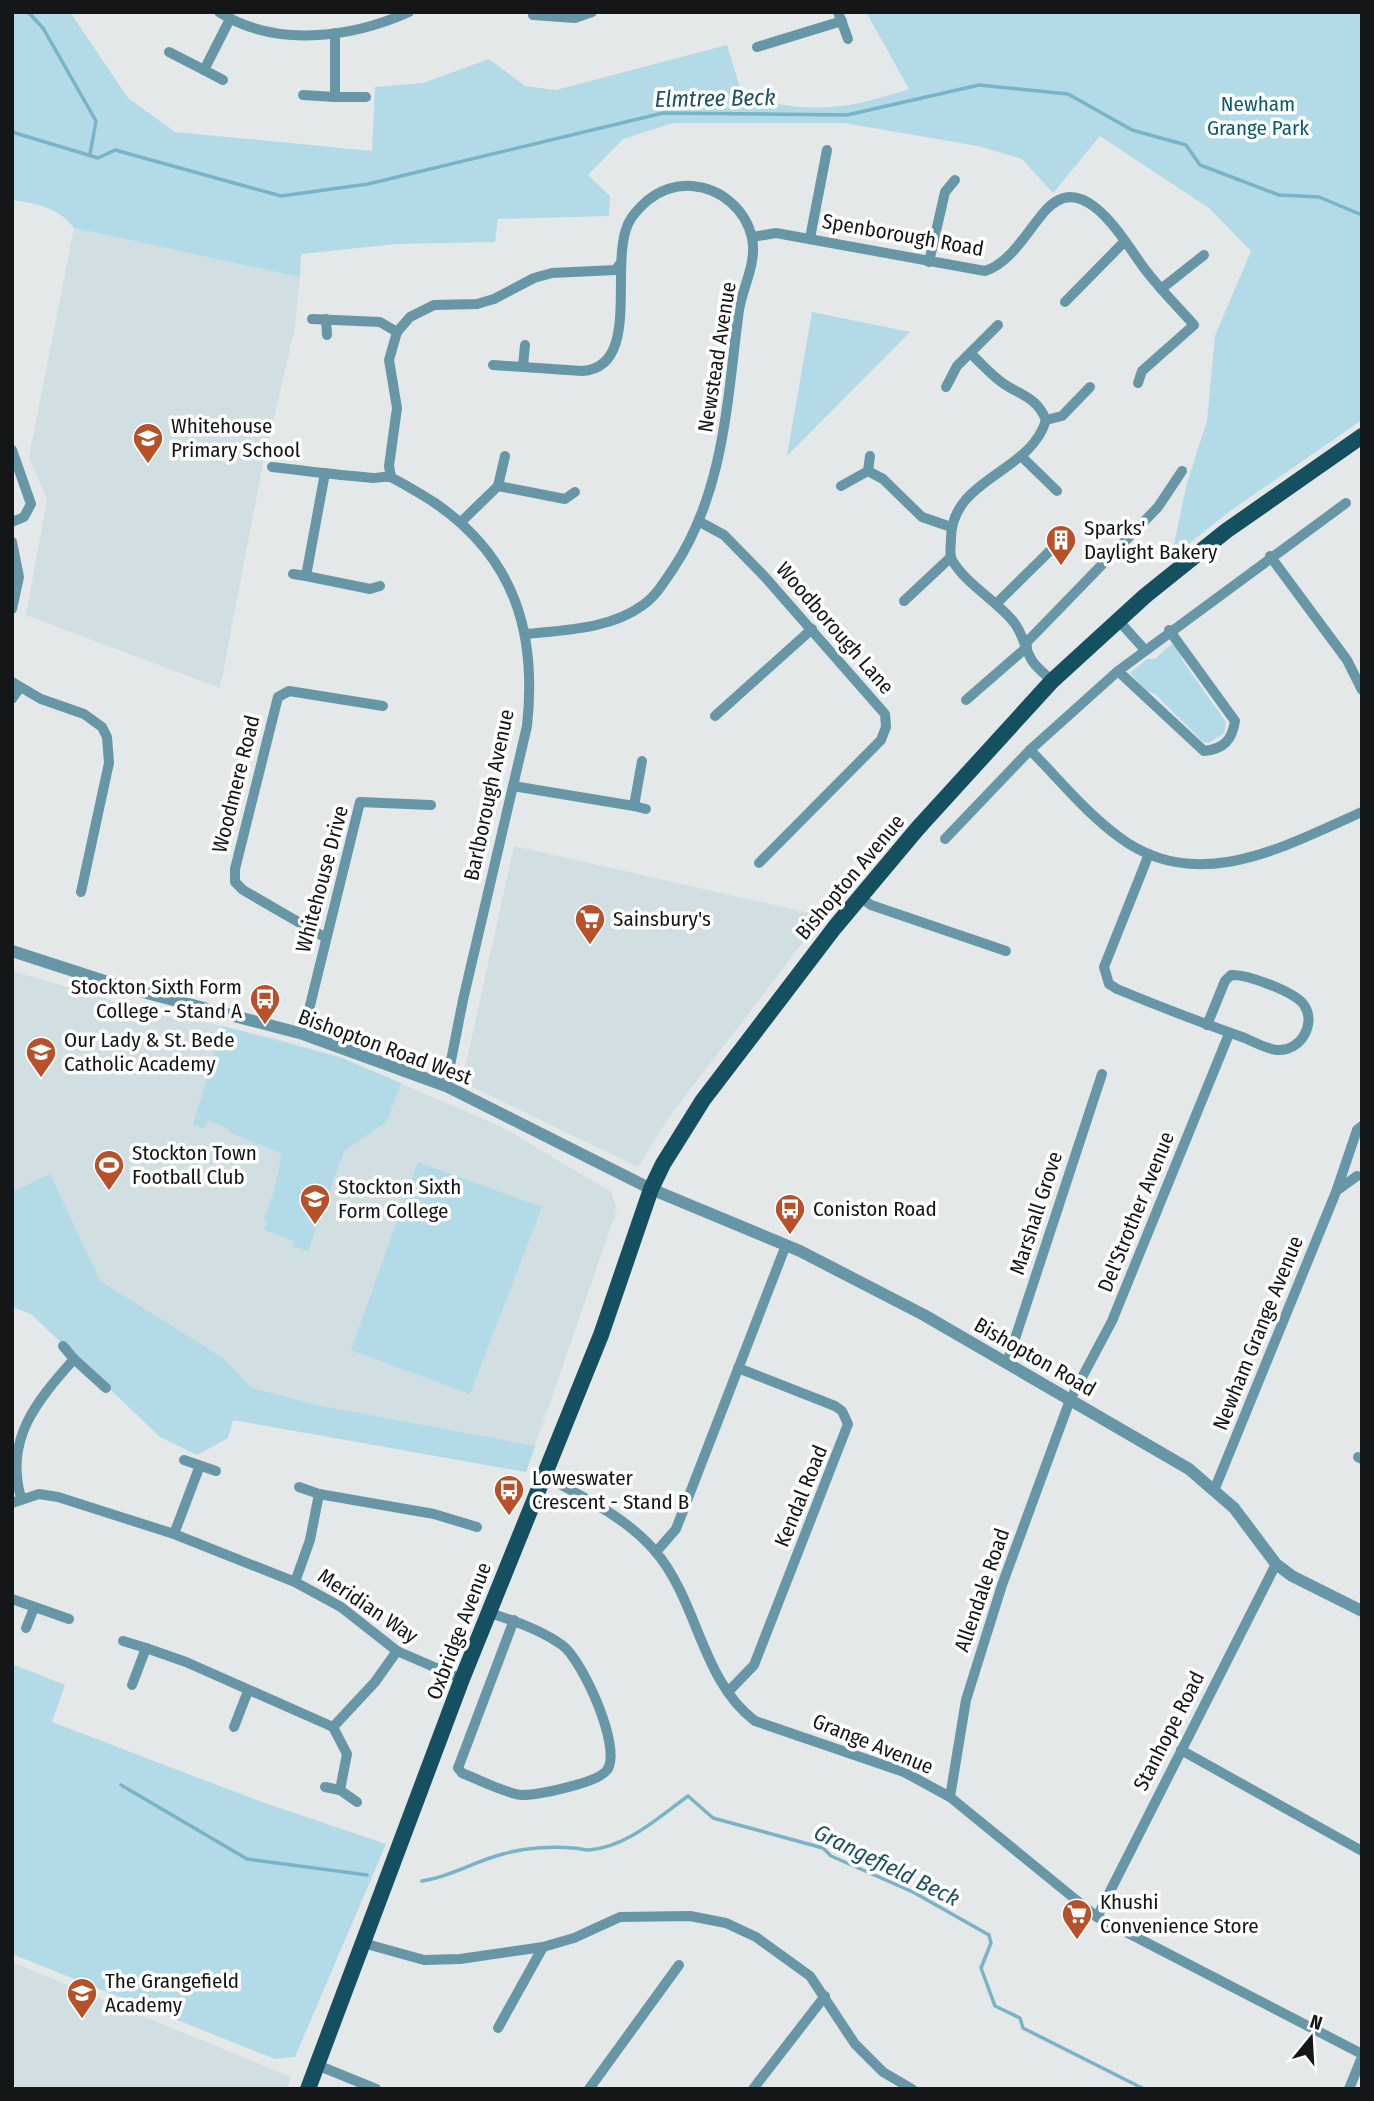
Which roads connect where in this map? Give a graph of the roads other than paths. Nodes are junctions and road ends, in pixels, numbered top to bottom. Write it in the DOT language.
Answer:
graph roads {
  1 [pos="219,12"];
  2 [pos="409,12"];
  3 [pos="592,12"];
  4 [pos="555,14"];
  5 [pos="533,15"];
  6 [pos="840,17"];
  7 [pos="230,19"];
  8 [pos="335,33"];
  9 [pos="848,39"];
  10 [pos="757,47"];
  11 [pos="169,52"];
  12 [pos="205,70"];
  13 [pos="223,80"];
  14 [pos="303,95"];
  15 [pos="334,97"];
  16 [pos="366,97"];
  17 [pos="827,150"];
  18 [pos="955,180"];
  19 [pos="752,237"];
  20 [pos="810,238"];
  21 [pos="1125,241"];
  22 [pos="1203,255"];
  23 [pos="929,262"];
  24 [pos="621,263"];
  25 [pos="1161,289"];
  26 [pos="1065,302"];
  27 [pos="313,319"];
  28 [pos="326,319"];
  29 [pos="999,325"];
  30 [pos="397,332"];
  31 [pos="327,335"];
  32 [pos="525,345"];
  33 [pos="971,353"];
  34 [pos="493,365"];
  35 [pos="523,366"];
  36 [pos="1138,383"];
  37 [pos="946,387"];
  38 [pos="1090,387"];
  39 [pos="1046,420"];
  40 [pos="1362,436"];
  41 [pos="12,450"];
  42 [pos="505,456"];
  43 [pos="870,456"];
  44 [pos="1021,456"];
  45 [pos="272,467"];
  46 [pos="868,471"];
  47 [pos="1182,471"];
  48 [pos="325,473"];
  49 [pos="391,477"];
  50 [pos="498,486"];
  51 [pos="841,486"];
  52 [pos="1057,491"];
  53 [pos="575,492"];
  54 [pos="1346,503"];
  55 [pos="12,522"];
  56 [pos="462,522"];
  57 [pos="700,522"];
  58 [pos="951,527"];
  59 [pos="1065,536"];
  60 [pos="12,542"];
  61 [pos="1270,556"];
  62 [pos="951,558"];
  63 [pos="293,574"];
  64 [pos="306,576"];
  65 [pos="380,586"];
  66 [pos="904,601"];
  67 [pos="997,603"];
  68 [pos="12,609"];
  69 [pos="1118,620"];
  70 [pos="812,629"];
  71 [pos="1169,630"];
  72 [pos="526,634"];
  73 [pos="1026,645"];
  74 [pos="1145,650"];
  75 [pos="1118,671"];
  76 [pos="1052,681"];
  77 [pos="16,685"];
  78 [pos="1362,690"];
  79 [pos="12,699"];
  80 [pos="966,700"];
  81 [pos="383,706"];
  82 [pos="715,716"];
  83 [pos="1030,750"];
  84 [pos="642,761"];
  85 [pos="513,786"];
  86 [pos="431,805"];
  87 [pos="634,806"];
  88 [pos="646,809"];
  89 [pos="1362,812"];
  90 [pos="945,839"];
  91 [pos="1149,854"];
  92 [pos="759,863"];
  93 [pos="81,892"];
  94 [pos="860,897"];
  95 [pos="326,938"];
  96 [pos="12,951"];
  97 [pos="1006,951"];
  98 [pos="1207,1025"];
  99 [pos="303,1034"];
  100 [pos="1228,1034"];
  101 [pos="1102,1074"];
  102 [pos="446,1086"];
  103 [pos="1362,1126"];
  104 [pos="1345,1161"];
  105 [pos="1359,1175"];
  106 [pos="651,1189"];
  107 [pos="1336,1192"];
  108 [pos="786,1245"];
  109 [pos="63,1346"];
  110 [pos="74,1359"];
  111 [pos="1007,1363"];
  112 [pos="738,1367"];
  113 [pos="106,1388"];
  114 [pos="1070,1400"];
  115 [pos="184,1460"];
  116 [pos="199,1468"];
  117 [pos="216,1471"];
  118 [pos="544,1475"];
  119 [pos="299,1487"];
  120 [pos="1215,1488"];
  121 [pos="319,1494"];
  122 [pos="17,1500"];
  123 [pos="477,1527"];
  124 [pos="174,1535"];
  125 [pos="656,1552"];
  126 [pos="1276,1564"];
  127 [pos="295,1582"];
  128 [pos="12,1599"];
  129 [pos="34,1608"];
  130 [pos="1362,1611"];
  131 [pos="489,1613"];
  132 [pos="69,1619"];
  133 [pos="514,1620"];
  134 [pos="26,1628"];
  135 [pos="123,1641"];
  136 [pos="146,1648"];
  137 [pos="397,1651"];
  138 [pos="462,1679"];
  139 [pos="132,1685"];
  140 [pos="248,1691"];
  141 [pos="727,1692"];
  142 [pos="234,1727"];
  143 [pos="332,1727"];
  144 [pos="1181,1750"];
  145 [pos="325,1787"];
  146 [pos="340,1790"];
  147 [pos="950,1797"];
  148 [pos="357,1802"];
  149 [pos="1362,1851"];
  150 [pos="1097,1917"];
  151 [pos="363,1943"];
  152 [pos="542,1947"];
  153 [pos="679,1965"];
  154 [pos="825,1996"];
  155 [pos="498,2028"];
  156 [pos="1362,2055"];
  157 [pos="317,2065"];
  158 [pos="308,2089"];
  159 [pos="376,2089"];
  160 [pos="589,2089"];
  161 [pos="753,2089"];
  162 [pos="912,2089"];
  163 [pos="1349,2089"];
  1 -- 7 [label="street"];
  2 -- 8 [label="street"];
  3 -- 4 [label="street"];
  4 -- 5 [label="street"];
  6 -- 9 [label="street"];
  6 -- 10 [label="street"];
  7 -- 8 [label="street"];
  7 -- 12 [label="street"];
  8 -- 15 [label="street"];
  11 -- 12 [label="street"];
  12 -- 13 [label="street"];
  14 -- 15 [label="street"];
  15 -- 16 [label="street"];
  17 -- 20 [label="street"];
  18 -- 23 [label="street"];
  19 -- 20 [label="street, Spenborough Road"];
  19 -- 24 [label="street"];
  19 -- 57 [label="street, Newstead Avenue"];
  20 -- 23 [label="street, Spenborough Road"];
  21 -- 23 [label="street, Spenborough Road"];
  21 -- 25 [label="street, Spenborough Road"];
  21 -- 26 [label="street"];
  22 -- 25 [label="street"];
  24 -- 30 [label="street"];
  24 -- 35 [label="street"];
  25 -- 36 [label="street, Spenborough Road"];
  27 -- 28 [label="street"];
  28 -- 30 [label="street"];
  28 -- 31 [label="street"];
  29 -- 33 [label="street"];
  30 -- 49 [label="street"];
  32 -- 35 [label="street"];
  33 -- 37 [label="street"];
  33 -- 39 [label="street"];
  34 -- 35 [label="street"];
  38 -- 39 [label="street"];
  39 -- 44 [label="street"];
  40 -- 69 [label="main road, Bishopton Avenue"];
  41 -- 55 [label="street"];
  42 -- 50 [label="street"];
  43 -- 46 [label="street"];
  44 -- 52 [label="street"];
  44 -- 58 [label="street"];
  45 -- 48 [label="street, Barlborough Avenue"];
  46 -- 51 [label="street"];
  46 -- 58 [label="street"];
  47 -- 73 [label="street"];
  48 -- 49 [label="street, Barlborough Avenue"];
  48 -- 64 [label="street"];
  49 -- 56 [label="street, Barlborough Avenue"];
  50 -- 53 [label="street"];
  50 -- 56 [label="street"];
  54 -- 61 [label="street"];
  56 -- 72 [label="street, Barlborough Avenue"];
  57 -- 70 [label="street, Woodborough Lane"];
  57 -- 72 [label="street, Newstead Avenue"];
  58 -- 62 [label="street"];
  59 -- 67 [label="street"];
  60 -- 68 [label="street"];
  61 -- 71 [label="street"];
  61 -- 78 [label="street"];
  62 -- 66 [label="street"];
  62 -- 67 [label="street"];
  63 -- 64 [label="street"];
  64 -- 65 [label="street"];
  67 -- 73 [label="street"];
  69 -- 74 [label="street"];
  69 -- 76 [label="main road, Bishopton Avenue"];
  70 -- 82 [label="street"];
  70 -- 92 [label="street, Woodborough Lane"];
  71 -- 74 [label="street"];
  71 -- 75 [label="street"];
  72 -- 85 [label="street, Barlborough Avenue"];
  73 -- 76 [label="street"];
  73 -- 80 [label="street"];
  74 -- 75 [label="street"];
  75 -- 83 [label="street"];
  76 -- 94 [label="main road, Bishopton Avenue"];
  77 -- 79 [label="street"];
  77 -- 93 [label="street"];
  81 -- 95 [label="street, Woodmere Road"];
  83 -- 90 [label="street"];
  83 -- 91 [label="street"];
  84 -- 87 [label="street"];
  85 -- 87 [label="street"];
  85 -- 102 [label="street, Barlborough Avenue"];
  86 -- 95 [label="street, Whitehouse Drive"];
  87 -- 88 [label="street"];
  89 -- 91 [label="street"];
  91 -- 98 [label="street"];
  94 -- 97 [label="street"];
  94 -- 106 [label="main road, Bishopton Avenue"];
  95 -- 99 [label="street, Whitehouse Drive"];
  96 -- 99 [label="street, Bishopton Road West"];
  98 -- 100 [label="street"];
  98 -- 100 [label="street"];
  99 -- 102 [label="street, Bishopton Road West"];
  100 -- 114 [label="street, Del'Strother Avenue"];
  101 -- 111 [label="street, Marshall Grove"];
  102 -- 106 [label="street, Bishopton Road West"];
  103 -- 104 [label="street, Newham Grange Avenue"];
  104 -- 105 [label="street"];
  104 -- 107 [label="street, Newham Grange Avenue"];
  105 -- 107 [label="street"];
  106 -- 108 [label="street, Bishopton Road"];
  106 -- 118 [label="main road, Oxbridge Avenue"];
  107 -- 120 [label="street, Newham Grange Avenue"];
  108 -- 111 [label="street, Bishopton Road"];
  108 -- 112 [label="street"];
  109 -- 110 [label="street"];
  110 -- 113 [label="street"];
  110 -- 122 [label="street"];
  111 -- 114 [label="street, Bishopton Road"];
  112 -- 125 [label="street"];
  112 -- 141 [label="street, Kendal Road"];
  114 -- 120 [label="street, Bishopton Road"];
  114 -- 147 [label="street, Allendale Road"];
  115 -- 116 [label="street"];
  116 -- 117 [label="street"];
  116 -- 124 [label="street"];
  118 -- 125 [label="street, Grange Avenue"];
  118 -- 131 [label="main road, Oxbridge Avenue"];
  119 -- 121 [label="street"];
  120 -- 126 [label="street, Bishopton Road"];
  121 -- 123 [label="street"];
  121 -- 127 [label="street"];
  122 -- 124 [label="street, Meridian Way"];
  124 -- 127 [label="street, Meridian Way"];
  125 -- 141 [label="street, Grange Avenue"];
  126 -- 130 [label="street, Bishopton Road"];
  126 -- 144 [label="street, Stanhope Road"];
  127 -- 137 [label="street, Meridian Way"];
  128 -- 129 [label="street"];
  129 -- 132 [label="street"];
  129 -- 134 [label="street"];
  131 -- 133 [label="street"];
  131 -- 138 [label="main road, Oxbridge Avenue"];
  133 -- 133 [label="street"];
  135 -- 136 [label="street"];
  136 -- 139 [label="street"];
  136 -- 140 [label="street"];
  137 -- 138 [label="street, Meridian Way"];
  137 -- 143 [label="street"];
  138 -- 151 [label="main road, Oxbridge Avenue"];
  140 -- 142 [label="street"];
  140 -- 143 [label="street"];
  141 -- 147 [label="street, Grange Avenue"];
  143 -- 146 [label="street"];
  144 -- 149 [label="street"];
  144 -- 150 [label="street, Stanhope Road"];
  145 -- 146 [label="street"];
  146 -- 148 [label="street"];
  147 -- 150 [label="street, Grange Avenue"];
  150 -- 156 [label="street, Grange Avenue"];
  151 -- 152 [label="street"];
  151 -- 157 [label="main road, Oxbridge Avenue"];
  152 -- 154 [label="street"];
  152 -- 155 [label="street"];
  153 -- 160 [label="street"];
  154 -- 161 [label="street"];
  154 -- 162 [label="street"];
  156 -- 163 [label="street"];
  157 -- 158 [label="main road, Oxbridge Avenue"];
  157 -- 159 [label="street"];
}
